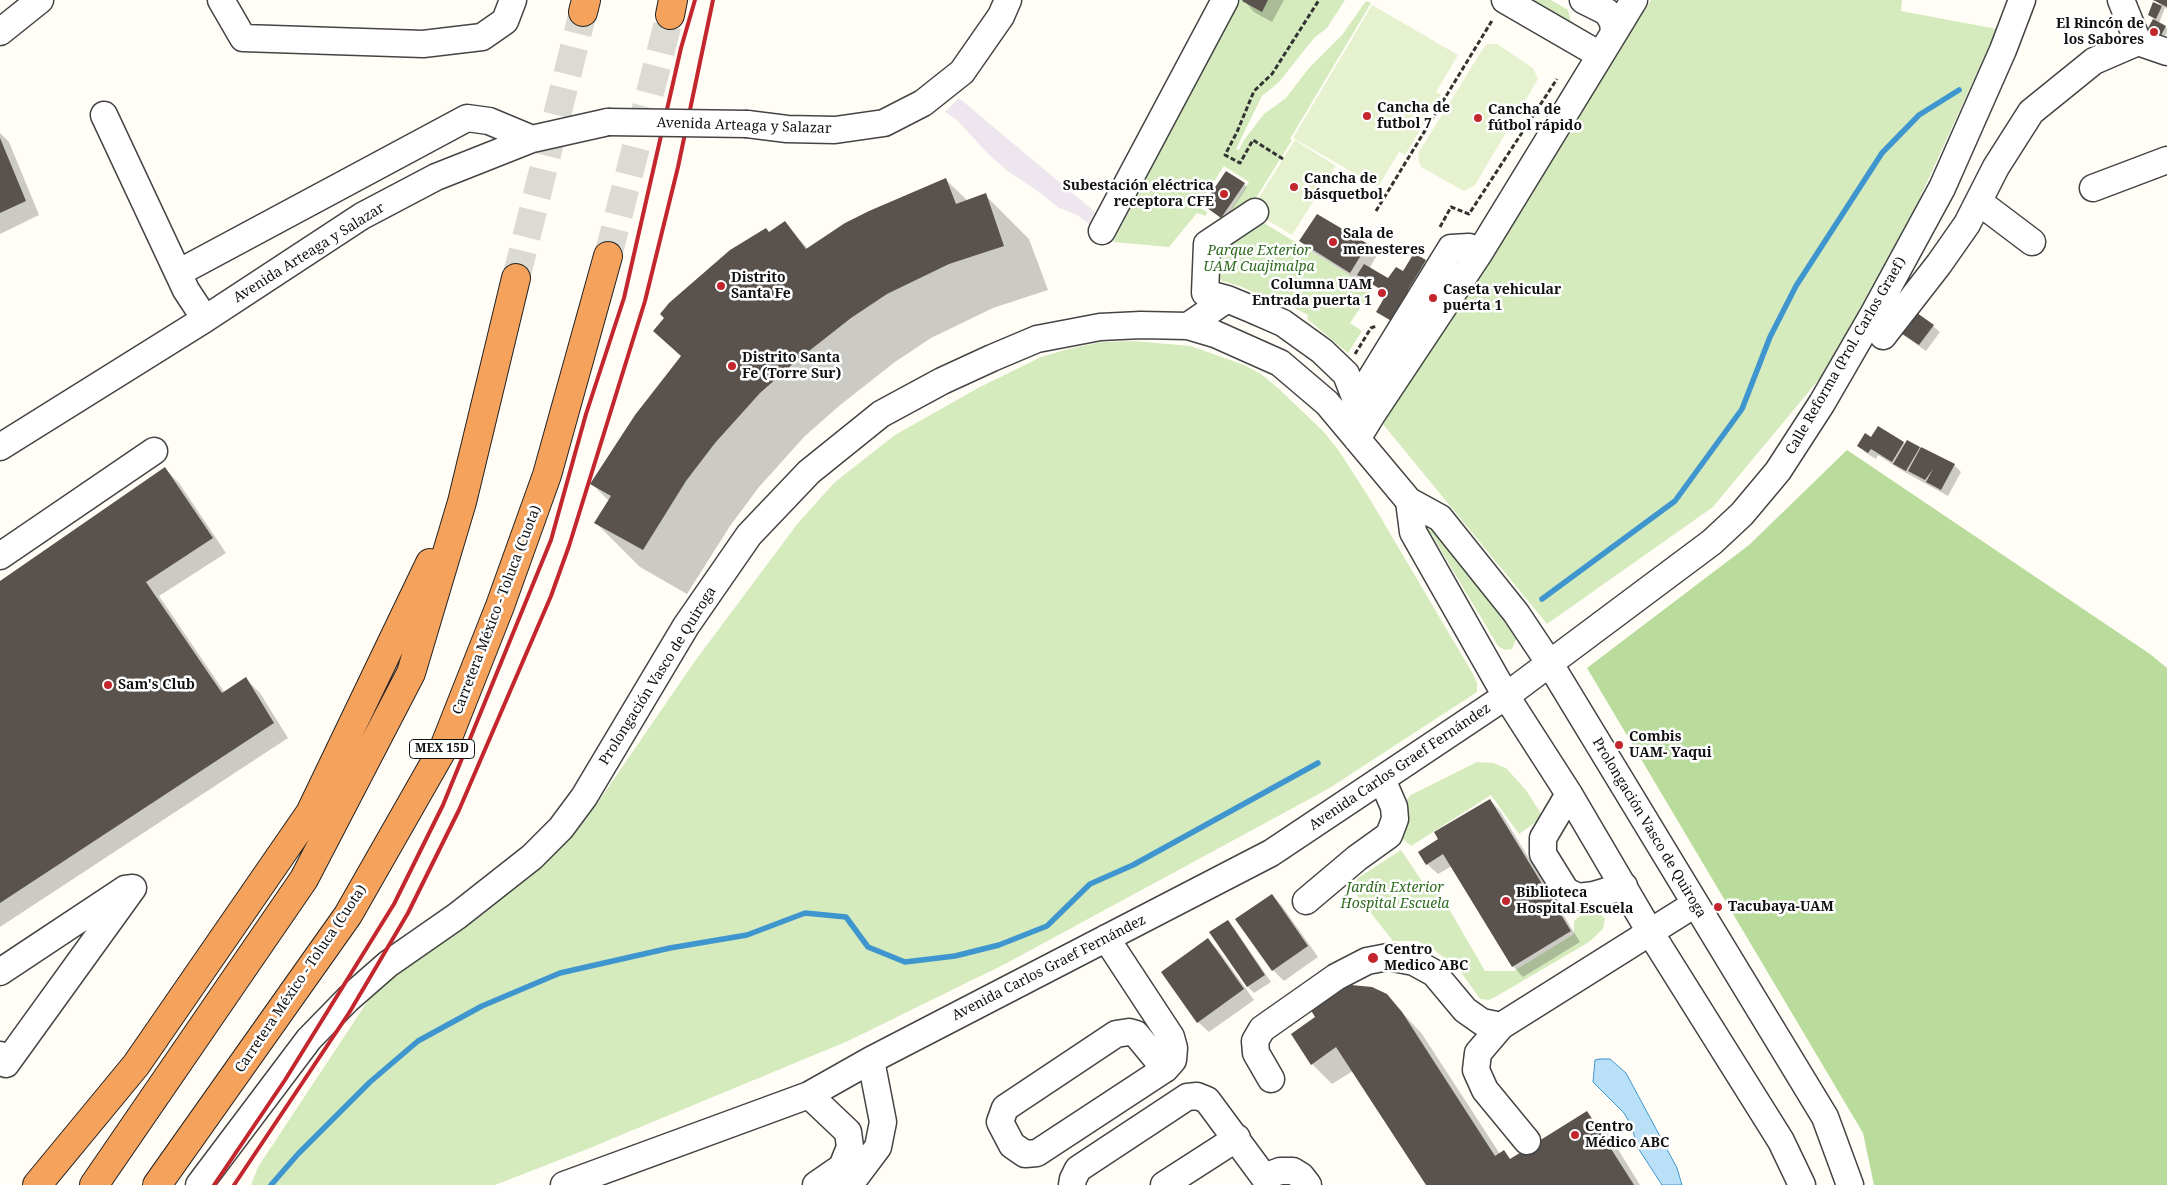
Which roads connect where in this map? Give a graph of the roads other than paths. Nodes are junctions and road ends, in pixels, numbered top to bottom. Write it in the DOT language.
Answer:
graph roads {
  1 [pos="221,0"];
  2 [pos="513,0"];
  3 [pos="1008,0"];
  4 [pos="1225,0"];
  5 [pos="1583,0"];
  6 [pos="1634,0"];
  7 [pos="2022,0"];
  8 [pos="2121,0"];
  9 [pos="32,2"];
  10 [pos="1498,6"];
  11 [pos="1615,17"];
  12 [pos="0,32"];
  13 [pos="2138,42"];
  14 [pos="1595,52"];
  15 [pos="2167,52"];
  16 [pos="104,116"];
  17 [pos="532,139"];
  18 [pos="2167,160"];
  19 [pos="2093,188"];
  20 [pos="1979,202"];
  21 [pos="1255,212"];
  22 [pos="1102,231"];
  23 [pos="2032,242"];
  24 [pos="1474,249"];
  25 [pos="608,256"];
  26 [pos="178,273"];
  27 [pos="516,278"];
  28 [pos="1227,299"];
  29 [pos="205,318"];
  30 [pos="1188,326"];
  31 [pos="1883,336"];
  32 [pos="1352,420"];
  33 [pos="0,447"];
  34 [pos="154,451"];
  35 [pos="1410,501"];
  36 [pos="462,502"];
  37 [pos="0,556"];
  38 [pos="1550,664"];
  39 [pos="1506,696"];
  40 [pos="1382,779"];
  41 [pos="1569,794"];
  42 [pos="1624,886"];
  43 [pos="1306,901"];
  44 [pos="1695,904"];
  45 [pos="1650,932"];
  46 [pos="1106,938"];
  47 [pos="0,972"];
  48 [pos="1501,1026"];
  49 [pos="871,1060"];
  50 [pos="2,1063"];
  51 [pos="1166,1069"];
  52 [pos="1270,1079"];
  53 [pos="809,1095"];
  54 [pos="1237,1138"];
  55 [pos="1526,1141"];
  56 [pos="1261,1182"];
  57 [pos="37,1185"];
  58 [pos="94,1185"];
  59 [pos="157,1185"];
  60 [pos="199,1185"];
  61 [pos="564,1185"];
  62 [pos="816,1185"];
  63 [pos="847,1185"];
  64 [pos="1072,1185"];
  65 [pos="1164,1185"];
  66 [pos="1308,1185"];
  67 [pos="1802,1185"];
  68 [pos="1850,1185"];
  1 -- 2 [label="street"];
  3 -- 17 [label="street, Avenida Arteaga y Salazar, bridge"];
  4 -- 22 [label="street"];
  5 -- 11 [label="street"];
  6 -- 11 [label="street"];
  7 -- 38 [label="street, Calle Reforma (Prol. Carlos Graef)"];
  8 -- 13 [label="street"];
  9 -- 12 [label="street"];
  10 -- 14 [label="street"];
  11 -- 14 [label="street"];
  13 -- 15 [label="street"];
  13 -- 20 [label="street"];
  14 -- 24 [label="street"];
  16 -- 26 [label="street"];
  17 -- 26 [label="street"];
  17 -- 29 [label="street, Avenida Arteaga y Salazar"];
  18 -- 19 [label="street"];
  20 -- 23 [label="street"];
  20 -- 31 [label="street"];
  21 -- 28 [label="street"];
  24 -- 32 [label="street"];
  24 -- 32 [label="street"];
  25 -- 59 [label="highway, Carretera México - Toluca (Cuota) / MEX 15D"];
  26 -- 29 [label="street"];
  27 -- 36 [label="highway"];
  28 -- 30 [label="street"];
  28 -- 32 [label="street"];
  29 -- 33 [label="street, Avenida Arteaga y Salazar"];
  30 -- 32 [label="street, Prolongación Vasco de Quiroga"];
  30 -- 60 [label="street, Prolongación Vasco de Quiroga"];
  32 -- 35 [label="street, Prolongación Vasco de Quiroga"];
  34 -- 37 [label="street"];
  35 -- 38 [label="street, Prolongación Vasco de Quiroga"];
  35 -- 39 [label="street"];
  36 -- 57 [label="highway"];
  36 -- 58 [label="highway"];
  38 -- 39 [label="street, Calle Reforma (Prol. Carlos Graef)"];
  38 -- 44 [label="street, Prolongación Vasco de Quiroga"];
  39 -- 40 [label="street, Avenida Carlos Graef Fernández"];
  39 -- 41 [label="street"];
  40 -- 43 [label="street"];
  40 -- 46 [label="street, Avenida Carlos Graef Fernández"];
  41 -- 42 [label="street"];
  41 -- 42 [label="street"];
  42 -- 45 [label="street"];
  44 -- 45 [label="street"];
  44 -- 68 [label="street, Prolongación Vasco de Quiroga"];
  45 -- 48 [label="street"];
  45 -- 67 [label="street"];
  46 -- 49 [label="street, Avenida Carlos Graef Fernández"];
  46 -- 51 [label="street"];
  47 -- 50 [label="street"];
  48 -- 52 [label="street"];
  48 -- 55 [label="street"];
  49 -- 53 [label="street, Avenida Carlos Graef Fernández"];
  49 -- 63 [label="street"];
  51 -- 51 [label="street"];
  53 -- 61 [label="street, Avenida Carlos Graef Fernández"];
  53 -- 62 [label="street"];
  54 -- 56 [label="street"];
  54 -- 64 [label="street"];
  54 -- 65 [label="street"];
  56 -- 66 [label="street"];
}
